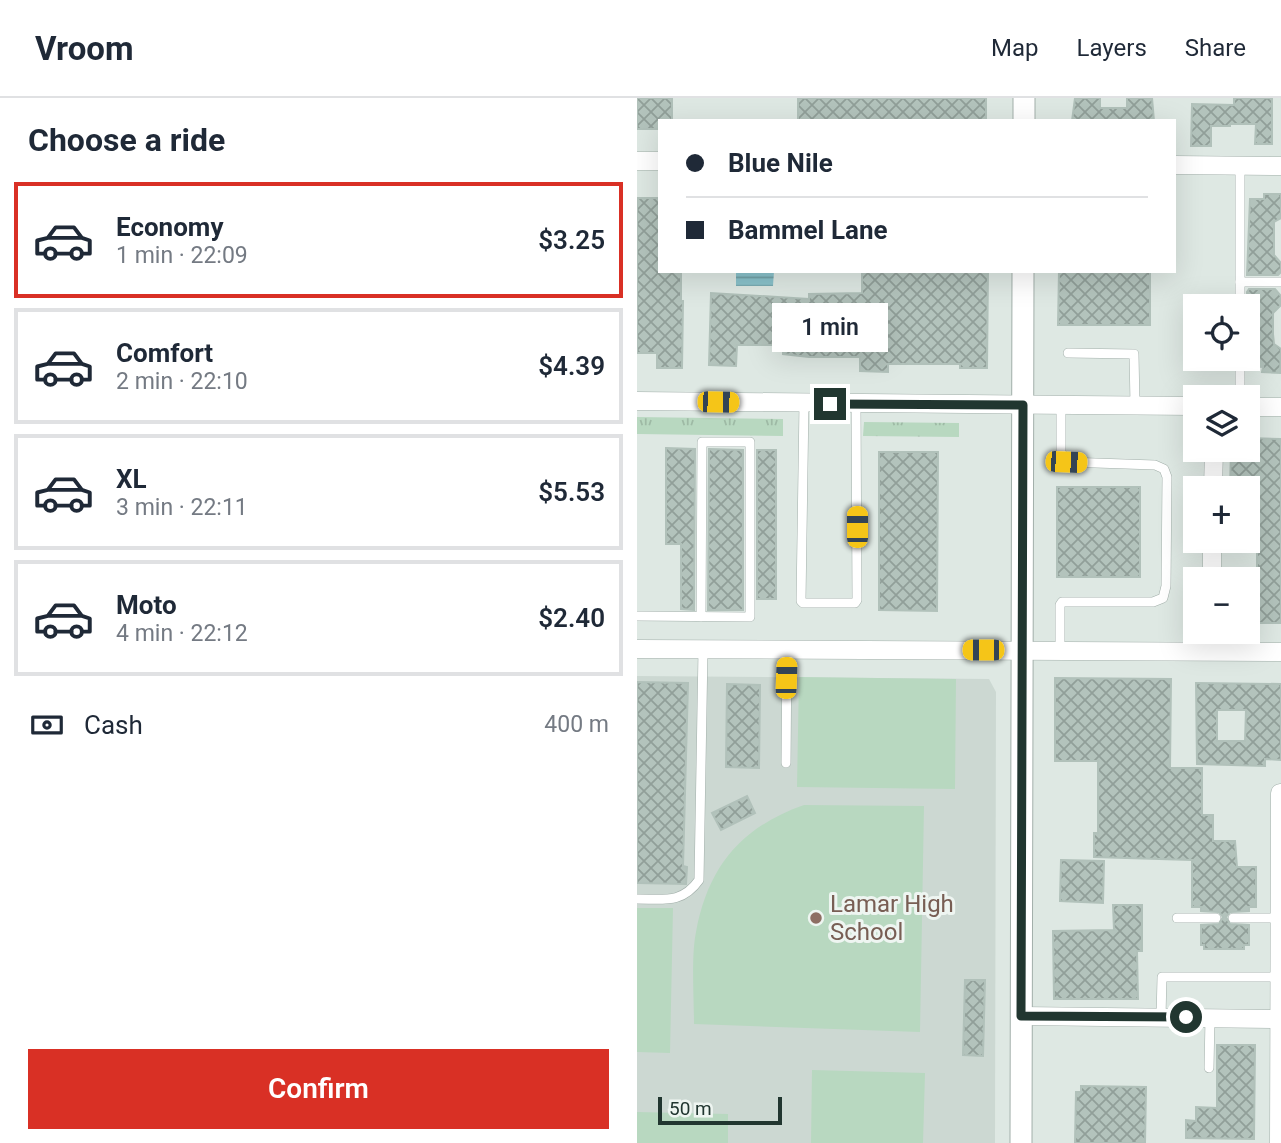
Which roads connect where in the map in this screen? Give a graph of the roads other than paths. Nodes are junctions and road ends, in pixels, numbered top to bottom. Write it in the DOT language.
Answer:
graph roads {
  1 [pos="1024,98"];
  2 [pos="1024,119"];
  3 [pos="637,161"];
  4 [pos="658,161"];
  5 [pos="1176,165"];
  6 [pos="1240,166"];
  7 [pos="1281,166"];
  8 [pos="1023,273"];
  9 [pos="1240,282"];
  10 [pos="1281,282"];
  11 [pos="1240,294"];
  12 [pos="1068,353"];
  13 [pos="637,401"];
  14 [pos="804,403"];
  15 [pos="856,404"];
  16 [pos="1023,405"];
  17 [pos="1061,405"];
  18 [pos="1135,405"];
  19 [pos="1183,407"];
  20 [pos="1260,407"];
  21 [pos="1281,407"];
  22 [pos="637,616"];
  23 [pos="701,617"];
  24 [pos="1210,644"];
  25 [pos="637,649"];
  26 [pos="703,650"];
  27 [pos="787,650"];
  28 [pos="1022,650"];
  29 [pos="1060,650"];
  30 [pos="1210,651"];
  31 [pos="1281,652"];
  32 [pos="786,762"];
  33 [pos="1280,793"];
  34 [pos="637,899"];
  35 [pos="1177,918"];
  36 [pos="1216,918"];
  37 [pos="1233,918"];
  38 [pos="1280,918"];
  39 [pos="1279,977"];
  40 [pos="1021,1016"];
  41 [pos="1161,1017"];
  42 [pos="1210,1018"];
  43 [pos="1280,1018"];
  44 [pos="1209,1069"];
  45 [pos="1280,1115"];
  46 [pos="1021,1143"];
  47 [pos="1279,1143"];
  1 -- 2 [label="street"];
  3 -- 4 [label="street"];
  5 -- 6 [label="street"];
  6 -- 7 [label="street"];
  6 -- 9 [label="lane"];
  8 -- 16 [label="street"];
  9 -- 10 [label="lane"];
  9 -- 11 [label="lane"];
  12 -- 18 [label="lane"];
  13 -- 14 [label="street"];
  14 -- 15 [label="street"];
  14 -- 15 [label="lane"];
  15 -- 16 [label="street"];
  16 -- 17 [label="street"];
  16 -- 28 [label="street"];
  17 -- 18 [label="street"];
  17 -- 29 [label="lane"];
  18 -- 19 [label="street"];
  20 -- 21 [label="street"];
  22 -- 23 [label="lane"];
  23 -- 23 [label="lane"];
  24 -- 30 [label="street"];
  25 -- 26 [label="street"];
  26 -- 27 [label="street"];
  26 -- 34 [label="lane"];
  27 -- 28 [label="street"];
  27 -- 32 [label="lane"];
  28 -- 29 [label="street"];
  28 -- 40 [label="street"];
  29 -- 30 [label="street"];
  30 -- 31 [label="street"];
  33 -- 38 [label="street"];
  35 -- 36 [label="lane"];
  37 -- 38 [label="lane"];
  38 -- 39 [label="street"];
  39 -- 41 [label="lane"];
  39 -- 43 [label="street"];
  40 -- 41 [label="street"];
  40 -- 46 [label="street"];
  41 -- 42 [label="street"];
  42 -- 43 [label="street"];
  42 -- 44 [label="lane"];
  43 -- 45 [label="street"];
  45 -- 47 [label="street"];
}
